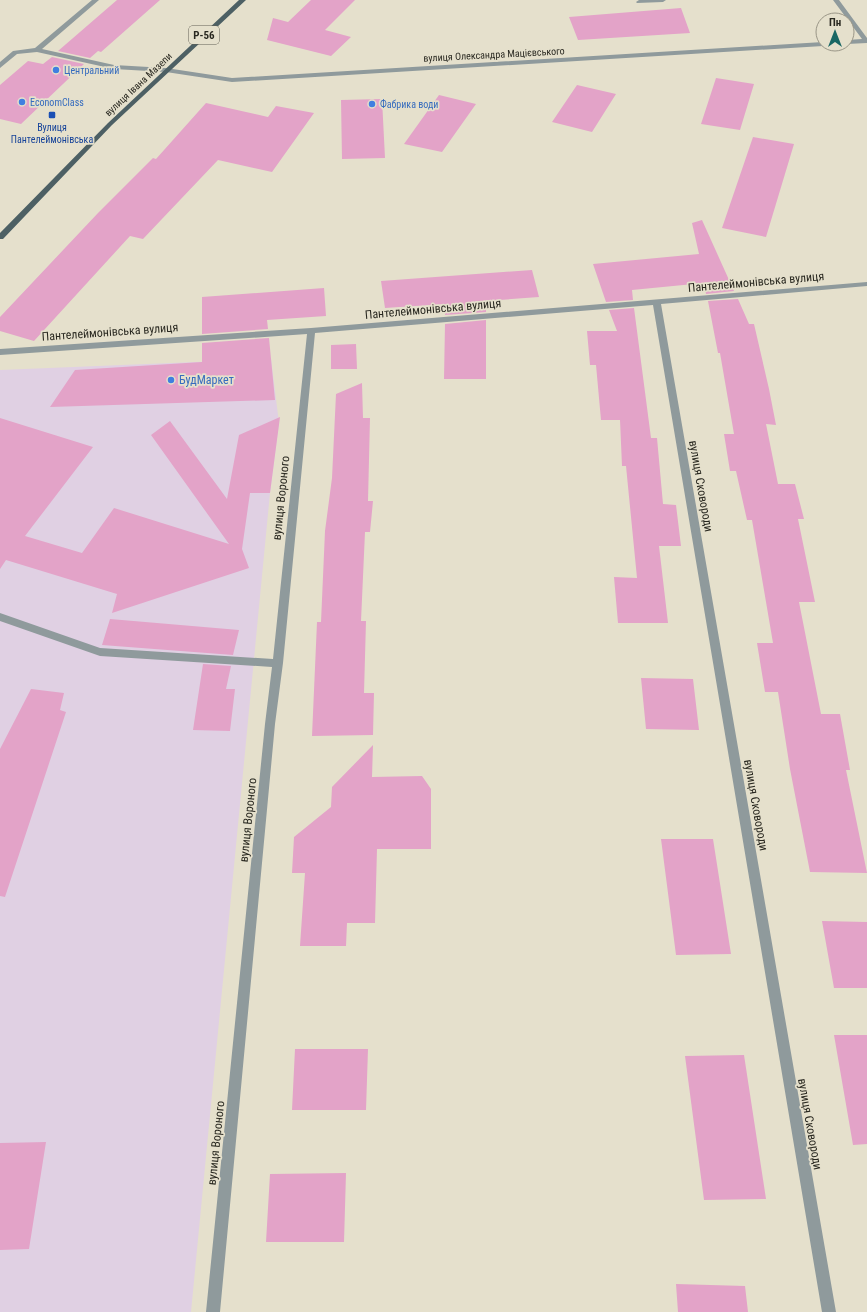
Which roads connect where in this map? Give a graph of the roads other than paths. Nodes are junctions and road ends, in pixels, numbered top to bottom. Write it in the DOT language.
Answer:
graph roads {
  1 [pos="96,0"];
  2 [pos="243,0"];
  3 [pos="663,0"];
  4 [pos="836,0"];
  5 [pos="639,2"];
  6 [pos="866,41"];
  7 [pos="855,42"];
  8 [pos="815,44"];
  9 [pos="37,50"];
  10 [pos="0,66"];
  11 [pos="166,70"];
  12 [pos="0,238"];
  13 [pos="867,284"];
  14 [pos="657,302"];
  15 [pos="311,331"];
  16 [pos="0,352"];
  17 [pos="0,617"];
  18 [pos="278,663"];
  19 [pos="213,1312"];
  20 [pos="829,1312"];
  1 -- 9 [label="street"];
  2 -- 11 [label="main road, вулиця Івана Мазепи / Р-56"];
  3 -- 5 [label="street"];
  4 -- 6 [label="street"];
  6 -- 7 [label="street"];
  8 -- 11 [label="street, вулиця Олександра Мацієвського"];
  9 -- 10 [label="street, вулиця Олександра Мацієвського"];
  9 -- 11 [label="street, вулиця Олександра Мацієвського"];
  11 -- 12 [label="main road, вулиця Івана Мазепи / Р-56"];
  13 -- 14 [label="street, Пантелеймонівська вулиця"];
  14 -- 15 [label="street, Пантелеймонівська вулиця"];
  14 -- 20 [label="street, вулиця Сковороди"];
  15 -- 16 [label="street, Пантелеймонівська вулиця"];
  15 -- 18 [label="street, вулиця Вороного"];
  17 -- 18 [label="street"];
  18 -- 19 [label="street, вулиця Вороного"];
}
